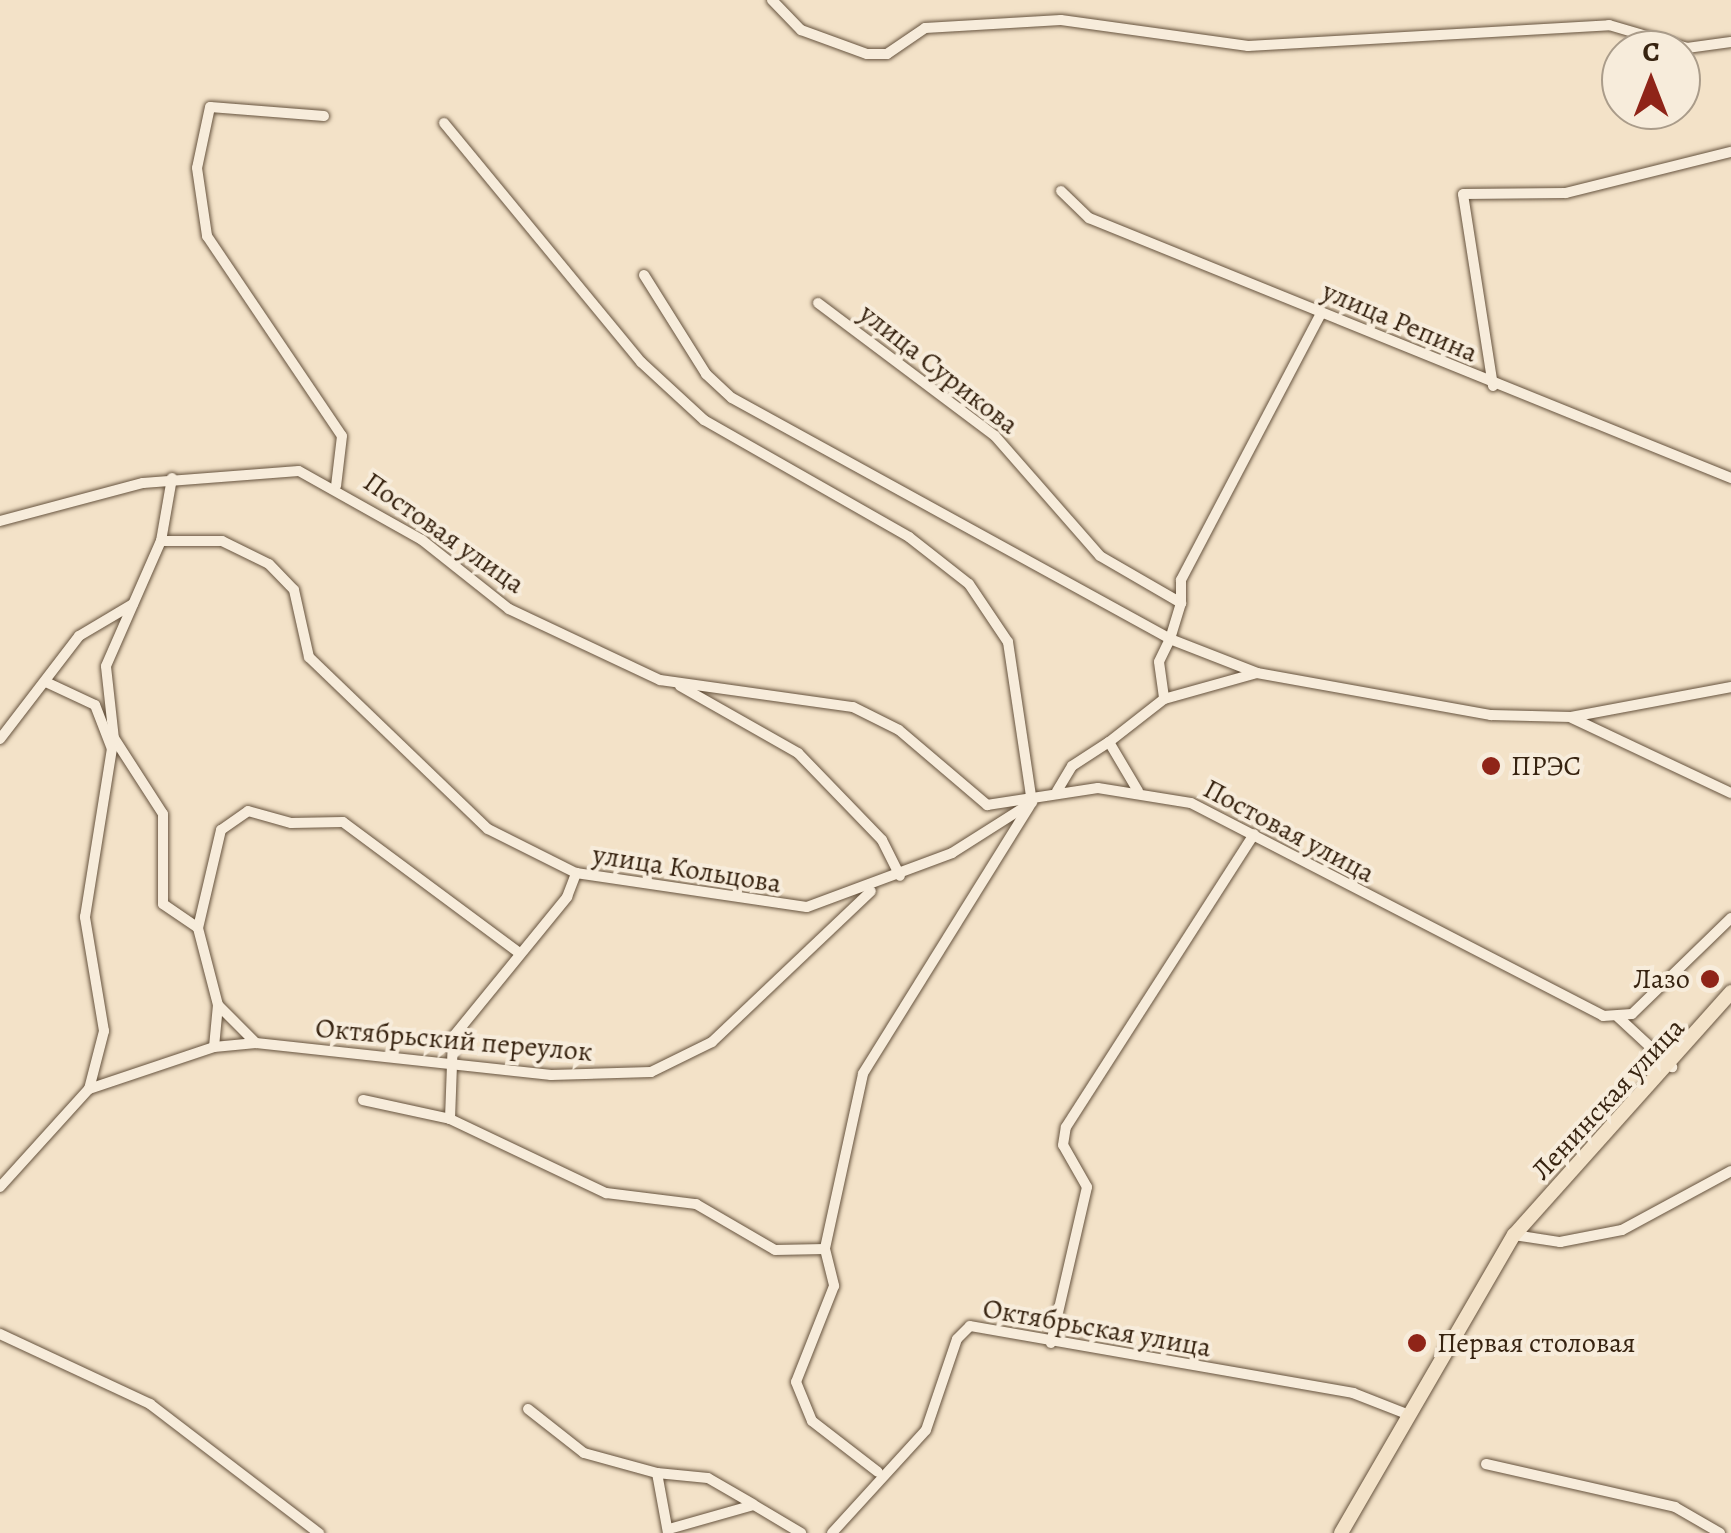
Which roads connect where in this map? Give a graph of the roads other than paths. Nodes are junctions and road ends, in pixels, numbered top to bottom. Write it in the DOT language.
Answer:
graph roads {
  1 [pos="772,0"];
  2 [pos="1731,42"];
  3 [pos="324,116"];
  4 [pos="444,123"];
  5 [pos="1731,152"];
  6 [pos="1060,190"];
  7 [pos="644,275"];
  8 [pos="818,303"];
  9 [pos="1322,313"];
  10 [pos="1492,386"];
  11 [pos="172,478"];
  12 [pos="1731,478"];
  13 [pos="336,486"];
  14 [pos="0,521"];
  15 [pos="161,541"];
  16 [pos="134,603"];
  17 [pos="1181,604"];
  18 [pos="1170,639"];
  19 [pos="1257,672"];
  20 [pos="48,682"];
  21 [pos="680,683"];
  22 [pos="1731,688"];
  23 [pos="1164,699"];
  24 [pos="1571,717"];
  25 [pos="0,739"];
  26 [pos="1108,742"];
  27 [pos="113,743"];
  28 [pos="1057,790"];
  29 [pos="1138,791"];
  30 [pos="1731,793"];
  31 [pos="1032,802"];
  32 [pos="1254,834"];
  33 [pos="576,874"];
  34 [pos="900,876"];
  35 [pos="874,888"];
  36 [pos="1731,918"];
  37 [pos="198,928"];
  38 [pos="517,952"];
  39 [pos="1731,992"];
  40 [pos="218,1005"];
  41 [pos="1618,1017"];
  42 [pos="256,1044"];
  43 [pos="214,1047"];
  44 [pos="450,1062"];
  45 [pos="1672,1067"];
  46 [pos="89,1088"];
  47 [pos="363,1100"];
  48 [pos="450,1119"];
  49 [pos="1731,1171"];
  50 [pos="0,1187"];
  51 [pos="1514,1234"];
  52 [pos="825,1249"];
  53 [pos="0,1334"];
  54 [pos="1050,1343"];
  55 [pos="528,1409"];
  56 [pos="1407,1414"];
  57 [pos="1486,1464"];
  58 [pos="878,1472"];
  59 [pos="657,1473"];
  60 [pos="754,1505"];
  61 [pos="1731,1527"];
  62 [pos="668,1531"];
  63 [pos="318,1533"];
  64 [pos="801,1533"];
  65 [pos="832,1533"];
  66 [pos="1341,1533"];
  67 [pos="1722,1533"];
  1 -- 2 [label="street"];
  3 -- 13 [label="street"];
  4 -- 31 [label="street"];
  5 -- 10 [label="street"];
  6 -- 9 [label="street, улица Репина"];
  7 -- 18 [label="street"];
  8 -- 17 [label="street, улица Сурикова"];
  9 -- 10 [label="street, улица Репина"];
  9 -- 17 [label="street"];
  10 -- 12 [label="street, улица Репина"];
  11 -- 13 [label="street, Постовая улица"];
  11 -- 14 [label="street, Постовая улица"];
  11 -- 15 [label="street"];
  13 -- 21 [label="street, Постовая улица"];
  15 -- 16 [label="street"];
  15 -- 33 [label="street, улица Кольцова"];
  16 -- 20 [label="street"];
  16 -- 27 [label="street"];
  17 -- 18 [label="street"];
  18 -- 19 [label="street"];
  18 -- 23 [label="street"];
  19 -- 23 [label="street"];
  19 -- 24 [label="street"];
  20 -- 25 [label="street"];
  20 -- 27 [label="street"];
  21 -- 31 [label="street, Постовая улица"];
  21 -- 34 [label="street, Постовая улица"];
  22 -- 24 [label="street"];
  23 -- 26 [label="street"];
  24 -- 30 [label="street"];
  26 -- 28 [label="street"];
  26 -- 29 [label="street"];
  27 -- 37 [label="street"];
  27 -- 46 [label="street"];
  28 -- 29 [label="street, Постовая улица"];
  28 -- 31 [label="street, Постовая улица"];
  29 -- 32 [label="street, Постовая улица"];
  31 -- 34 [label="street, улица Кольцова"];
  31 -- 52 [label="street"];
  32 -- 41 [label="street, Постовая улица"];
  32 -- 54 [label="street"];
  33 -- 35 [label="street, улица Кольцова"];
  33 -- 38 [label="street"];
  34 -- 35 [label="street, улица Кольцова"];
  35 -- 44 [label="street, Октябрьский переулок"];
  36 -- 41 [label="street"];
  37 -- 38 [label="street"];
  37 -- 40 [label="street"];
  38 -- 44 [label="street"];
  39 -- 45 [label="main road, Ленинская улица"];
  40 -- 42 [label="street"];
  40 -- 43 [label="street"];
  41 -- 45 [label="street"];
  42 -- 43 [label="street, Октябрьский переулок"];
  42 -- 44 [label="street, Октябрьский переулок"];
  43 -- 46 [label="street, Октябрьский переулок"];
  44 -- 48 [label="street"];
  45 -- 51 [label="main road, Ленинская улица"];
  46 -- 50 [label="street"];
  47 -- 48 [label="street"];
  48 -- 52 [label="street"];
  49 -- 51 [label="street"];
  51 -- 56 [label="main road, Ленинская улица"];
  52 -- 58 [label="street"];
  53 -- 63 [label="street"];
  54 -- 56 [label="street, Октябрьская улица"];
  54 -- 58 [label="street, Октябрьская улица"];
  55 -- 59 [label="street"];
  56 -- 66 [label="main road, Ленинская улица"];
  57 -- 67 [label="street"];
  58 -- 65 [label="street, Октябрьская улица"];
  59 -- 60 [label="street"];
  59 -- 62 [label="street"];
  60 -- 62 [label="street"];
  60 -- 64 [label="street"];
  61 -- 67 [label="street"];
}
